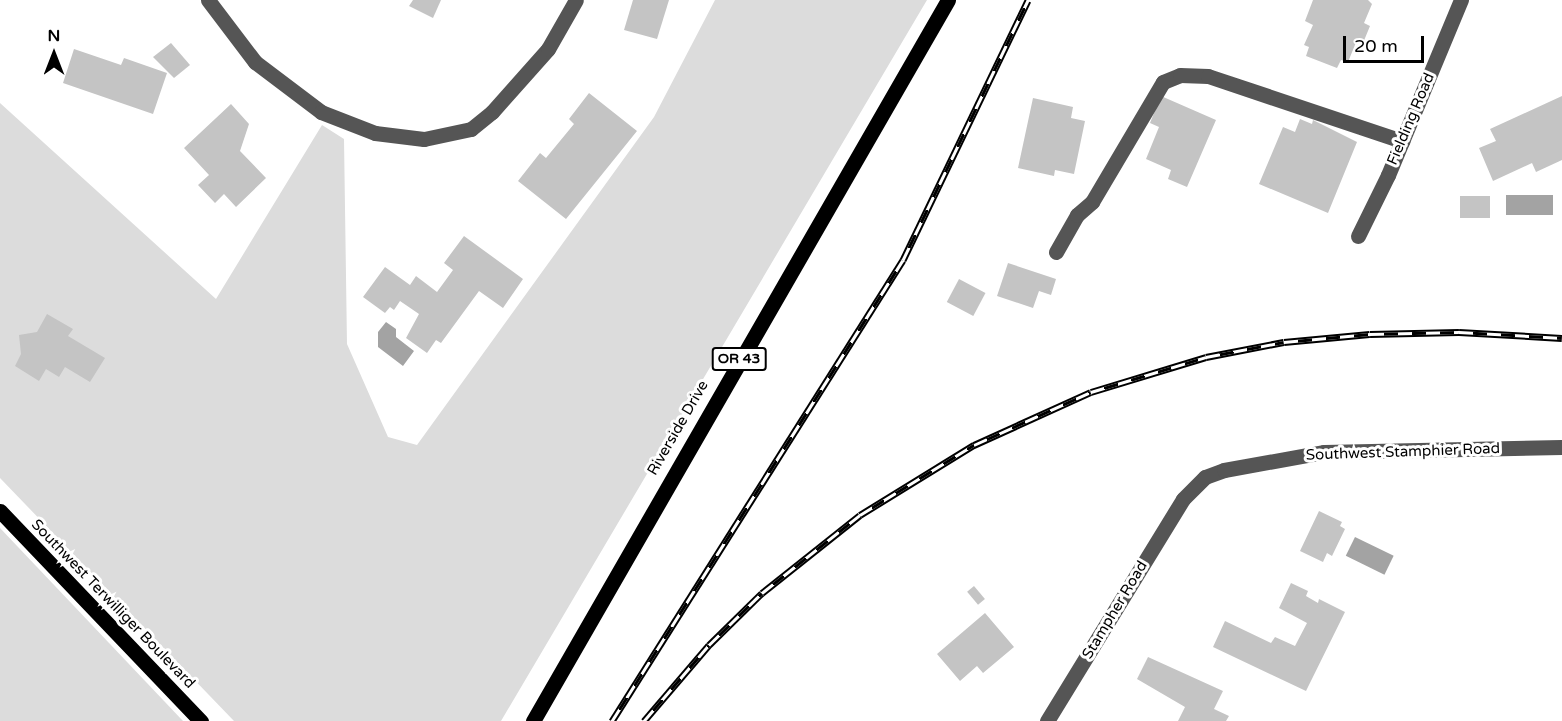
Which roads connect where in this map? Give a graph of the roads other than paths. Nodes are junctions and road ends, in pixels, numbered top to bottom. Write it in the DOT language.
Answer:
graph roads {
  1 [pos="208,0"];
  2 [pos="576,0"];
  3 [pos="948,0"];
  4 [pos="1461,0"];
  5 [pos="1402,141"];
  6 [pos="1358,236"];
  7 [pos="1056,252"];
  8 [pos="1562,447"];
  9 [pos="1183,499"];
  10 [pos="0,511"];
  11 [pos="201,721"];
  12 [pos="533,721"];
  13 [pos="1047,721"];
  1 -- 2 [label="street"];
  3 -- 12 [label="main road, Riverside Drive / OR 43"];
  4 -- 5 [label="street, Fielding Road"];
  5 -- 6 [label="street, Fielding Road"];
  5 -- 7 [label="street"];
  8 -- 9 [label="street, Southwest Stamphier Road"];
  9 -- 13 [label="street, Stampher Road"];
  10 -- 11 [label="main road, Southwest Terwilliger Boulevard"];
}
